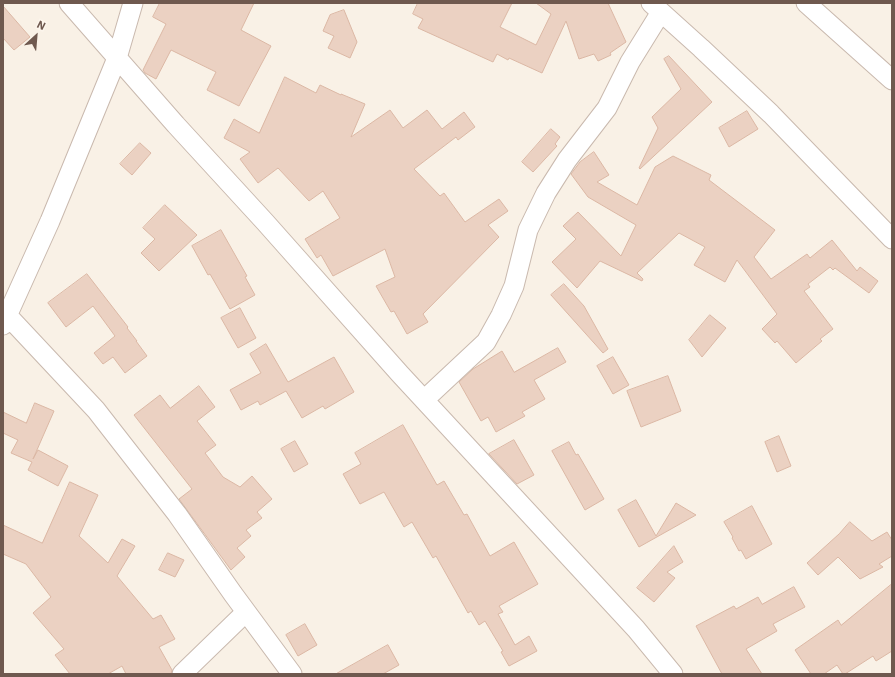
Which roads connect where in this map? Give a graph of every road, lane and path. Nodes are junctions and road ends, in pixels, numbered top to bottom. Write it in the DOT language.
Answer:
graph roads {
  1 [pos="69,3"];
  2 [pos="133,3"];
  3 [pos="806,3"];
  4 [pos="656,8"];
  5 [pos="117,58"];
  6 [pos="892,80"];
  7 [pos="892,239"];
  8 [pos="5,320"];
  9 [pos="424,400"];
  10 [pos="246,612"];
  11 [pos="182,674"];
  12 [pos="292,674"];
  13 [pos="672,674"];
  1 -- 5 [label="street"];
  2 -- 5 [label="street"];
  3 -- 6 [label="street"];
  4 -- 7 [label="street"];
  4 -- 9 [label="street"];
  5 -- 8 [label="street"];
  5 -- 9 [label="street"];
  8 -- 10 [label="street"];
  9 -- 13 [label="street"];
  10 -- 11 [label="street"];
  10 -- 12 [label="street"];
}
